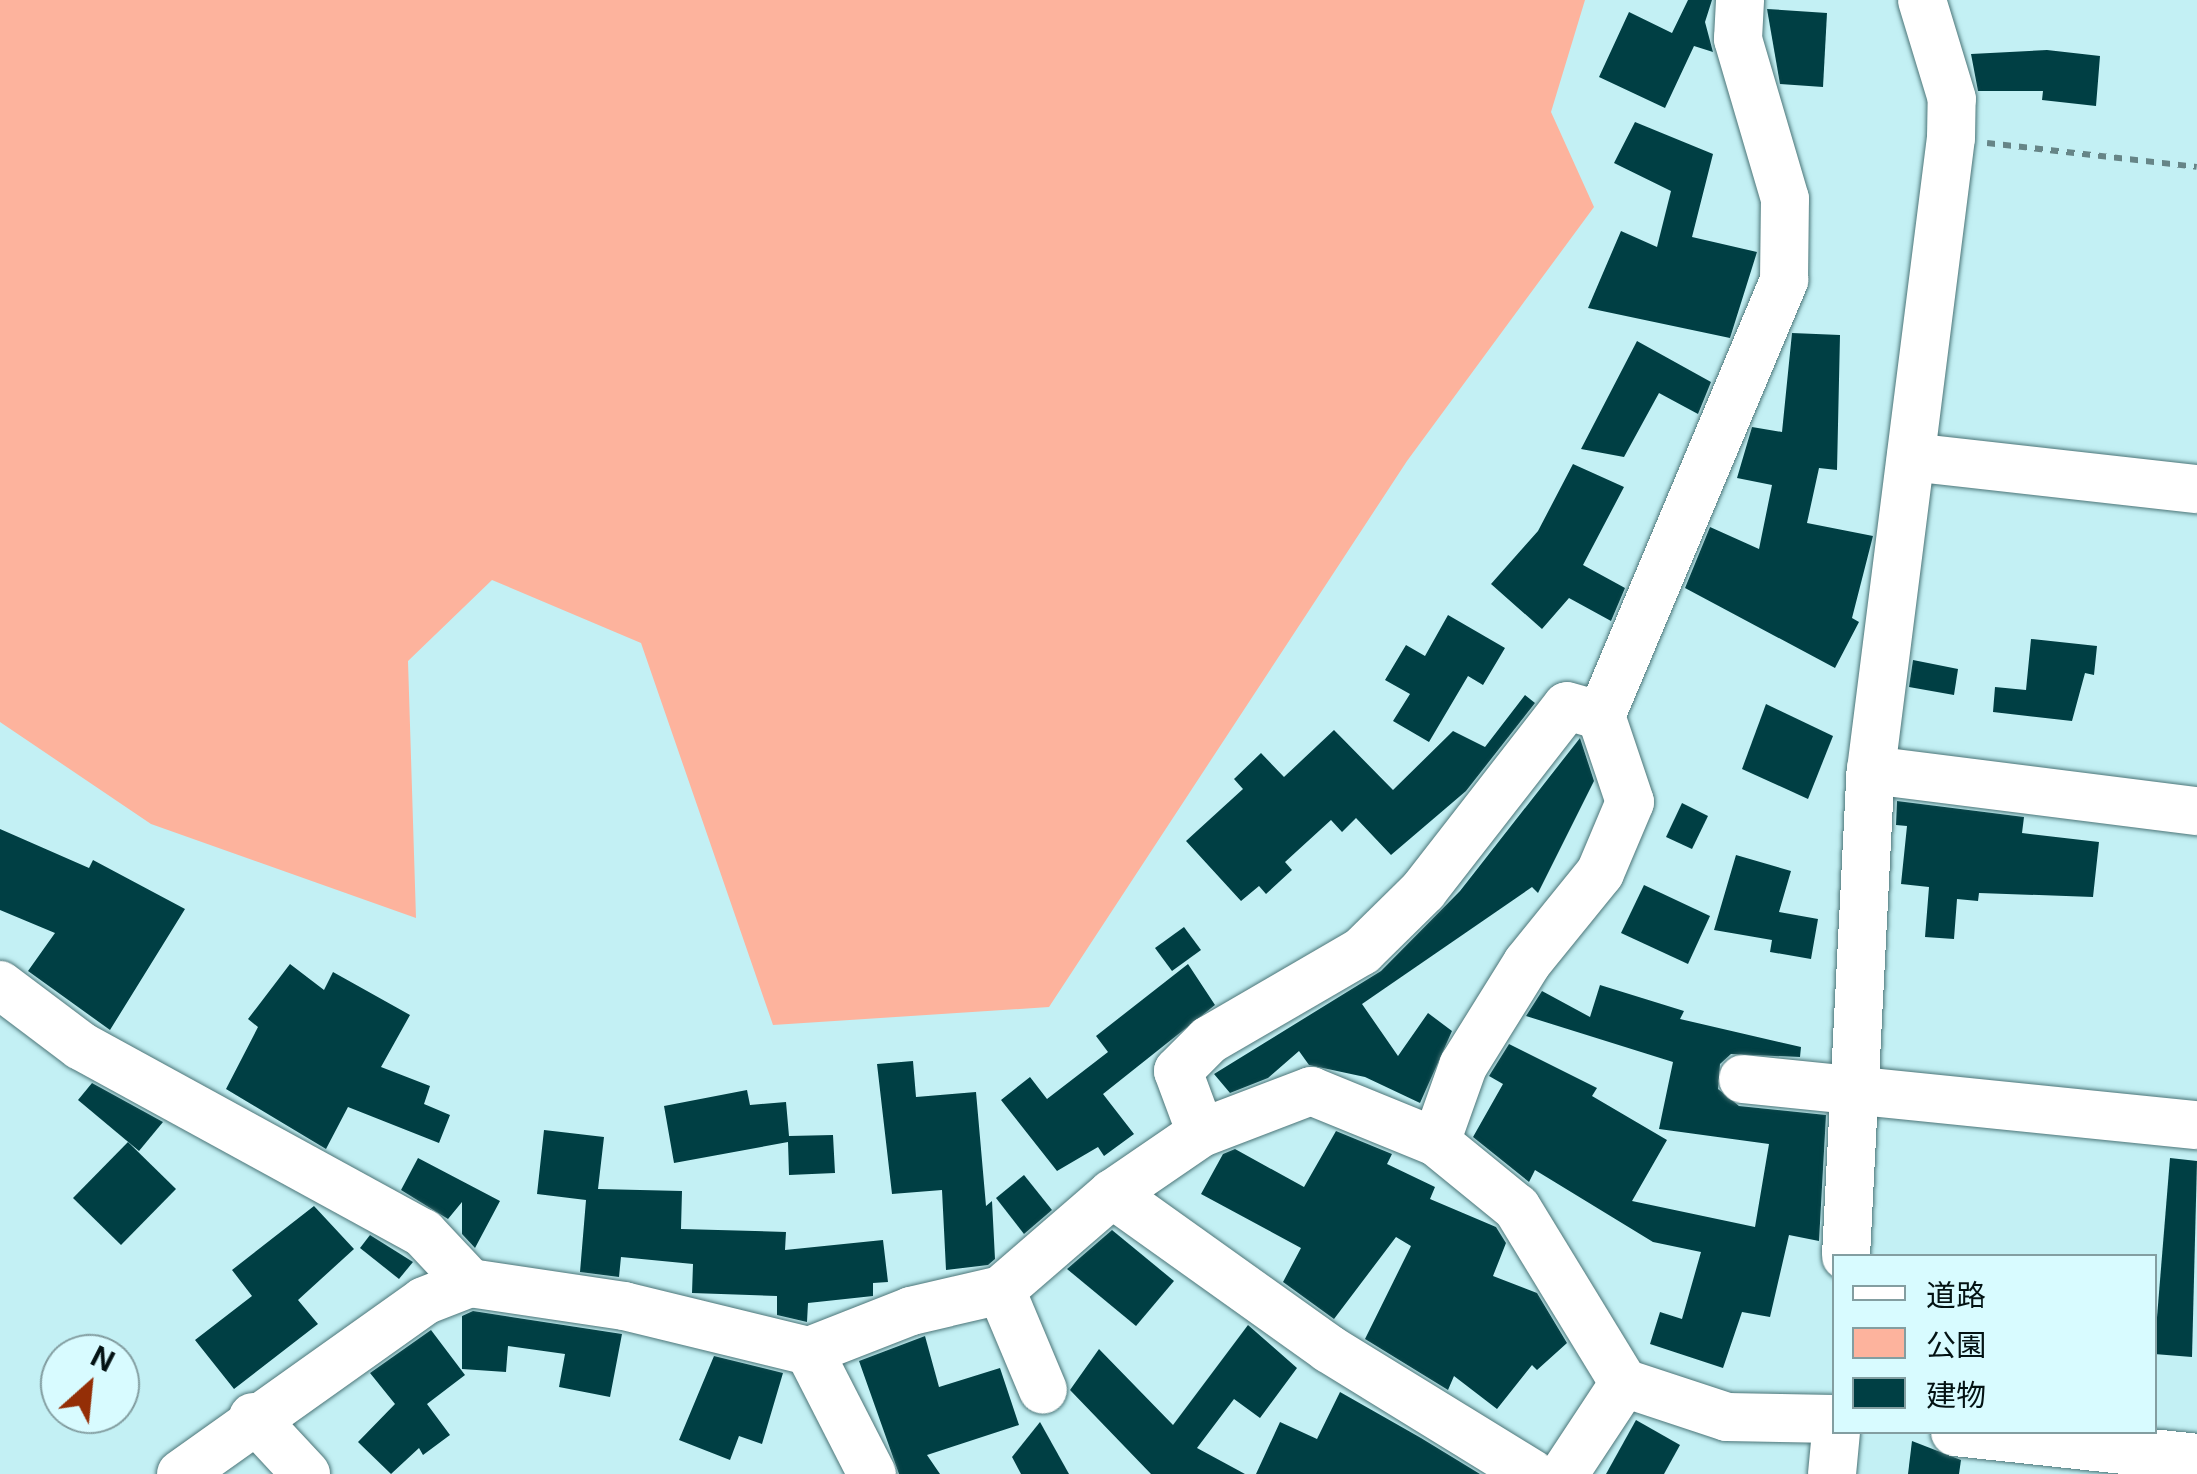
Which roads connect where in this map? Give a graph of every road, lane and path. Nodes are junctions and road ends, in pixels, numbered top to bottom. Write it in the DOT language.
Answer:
graph roads {
  1 [pos="1740,0"];
  2 [pos="1922,0"];
  3 [pos="1952,138"];
  4 [pos="2197,167"];
  5 [pos="1911,457"];
  6 [pos="2197,489"];
  7 [pos="1601,716"];
  8 [pos="1871,770"];
  9 [pos="2197,811"];
  10 [pos="0,986"];
  11 [pos="1743,1079"];
  12 [pos="1856,1088"];
  13 [pos="2197,1125"];
  14 [pos="1200,1133"];
  15 [pos="1436,1142"];
  16 [pos="1112,1194"];
  17 [pos="1846,1254"];
  18 [pos="470,1283"];
  19 [pos="1000,1290"];
  20 [pos="809,1351"];
  21 [pos="1624,1383"];
  22 [pos="1043,1390"];
  23 [pos="254,1417"];
  24 [pos="1832,1419"];
  25 [pos="1836,1434"];
  26 [pos="1974,1434"];
  27 [pos="2197,1458"];
  28 [pos="180,1474"];
  29 [pos="306,1474"];
  30 [pos="872,1474"];
  31 [pos="1532,1474"];
  32 [pos="1564,1474"];
  33 [pos="1832,1474"];
  1 -- 7 [label="street"];
  2 -- 3 [label="street"];
  3 -- 4 [label="path"];
  3 -- 5 [label="street"];
  5 -- 6 [label="street"];
  5 -- 8 [label="street"];
  7 -- 14 [label="street"];
  7 -- 15 [label="street"];
  8 -- 9 [label="street"];
  8 -- 12 [label="street"];
  10 -- 18 [label="street"];
  11 -- 12 [label="street"];
  12 -- 13 [label="street"];
  12 -- 17 [label="street"];
  14 -- 15 [label="street"];
  14 -- 16 [label="street"];
  15 -- 21 [label="street"];
  16 -- 19 [label="street"];
  16 -- 31 [label="street"];
  18 -- 20 [label="street"];
  18 -- 23 [label="street"];
  19 -- 20 [label="street"];
  19 -- 22 [label="street"];
  20 -- 30 [label="street"];
  21 -- 24 [label="street"];
  21 -- 32 [label="street"];
  23 -- 28 [label="street"];
  23 -- 29 [label="street"];
  25 -- 33 [label="street"];
  26 -- 27 [label="street"];
}
